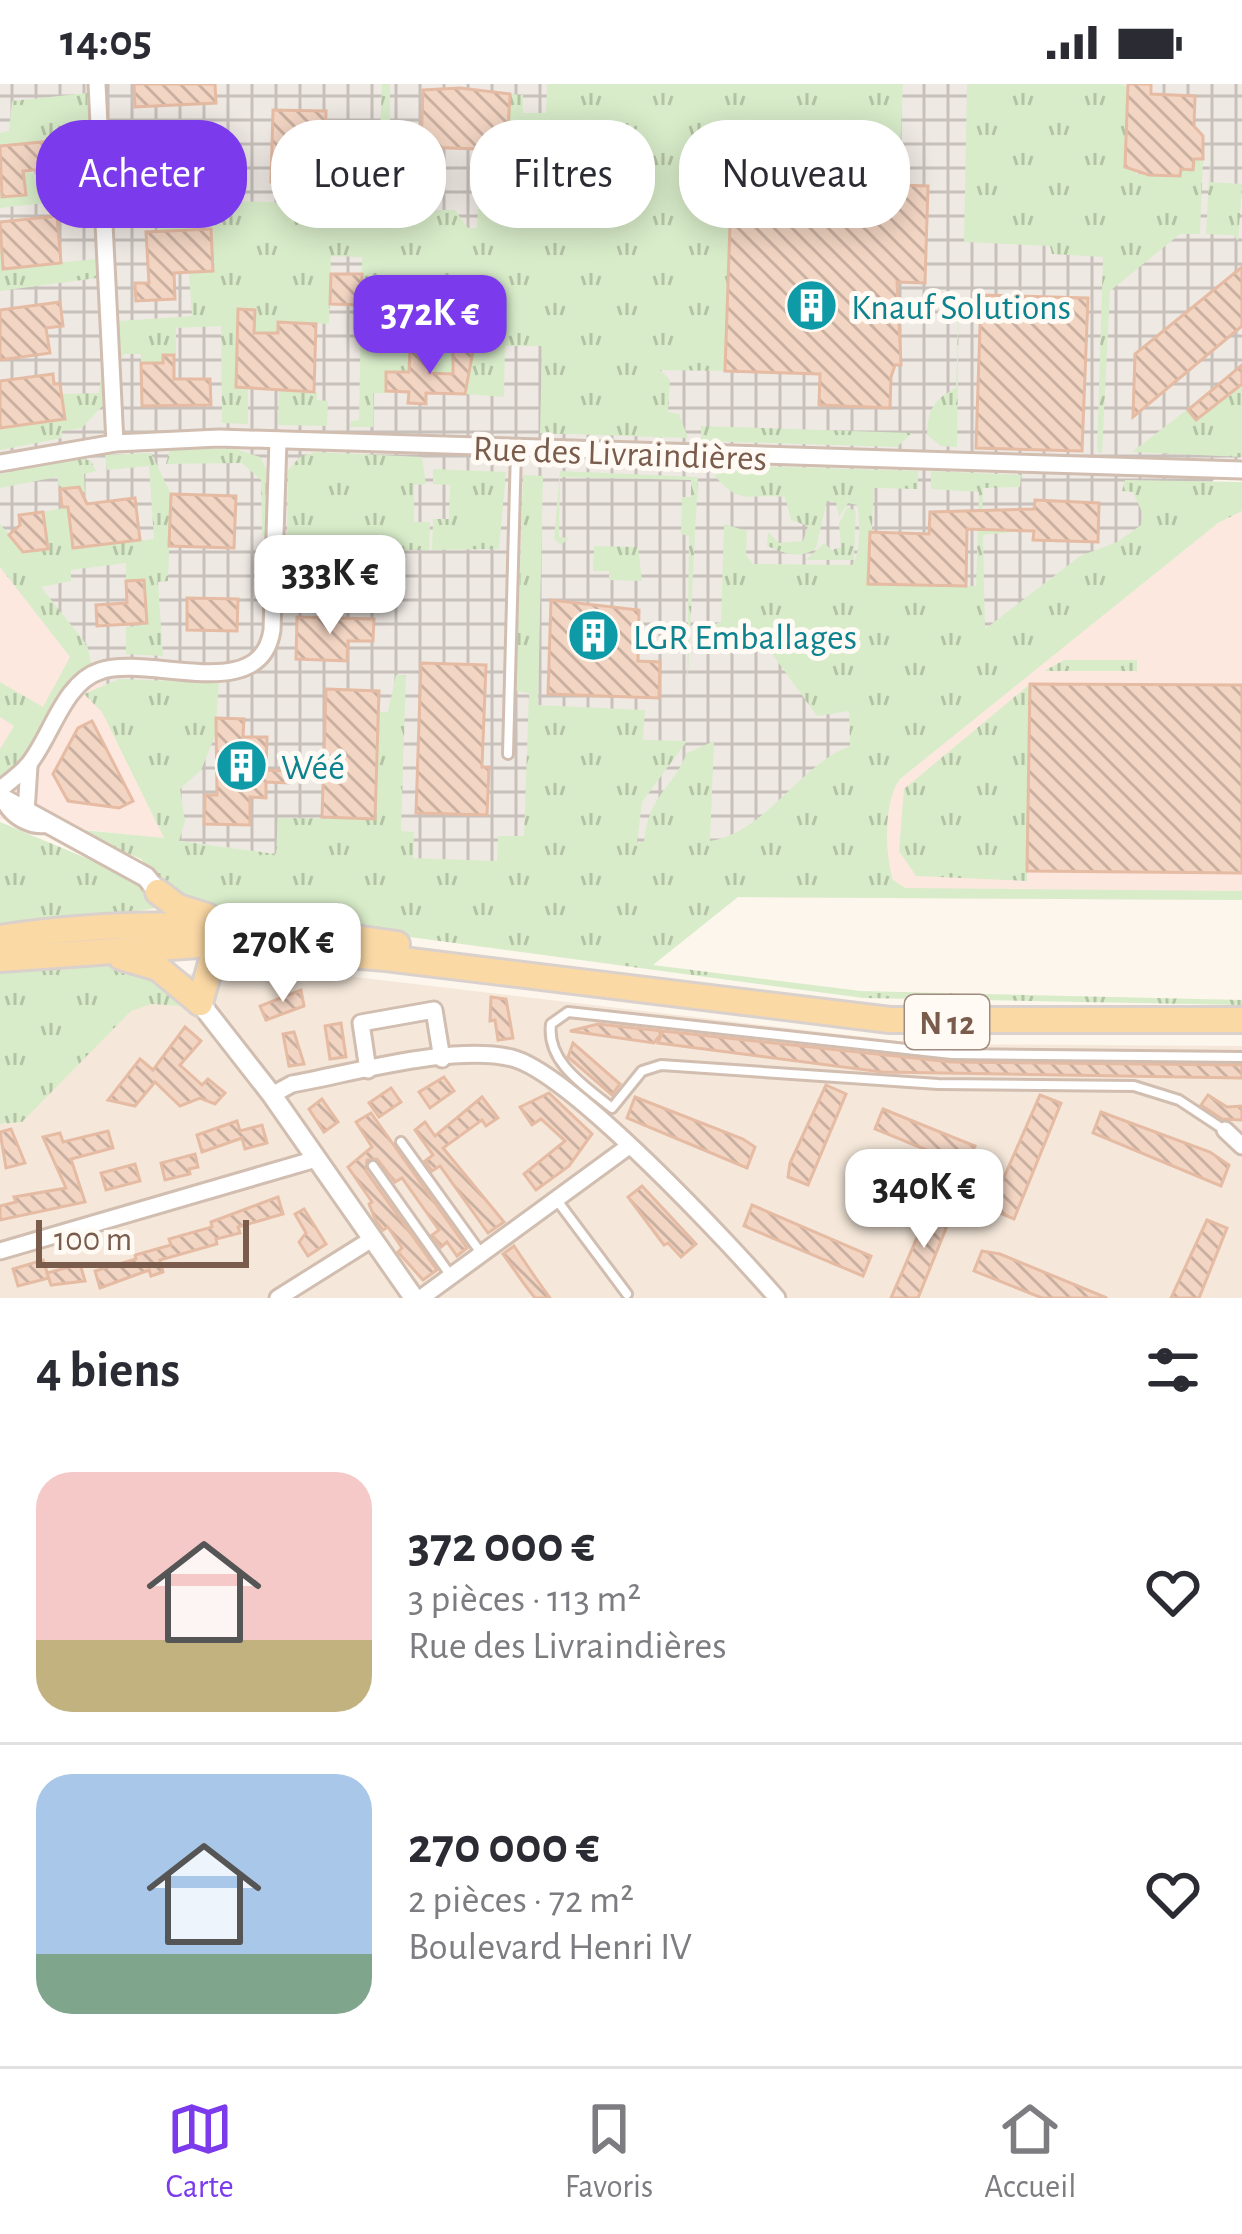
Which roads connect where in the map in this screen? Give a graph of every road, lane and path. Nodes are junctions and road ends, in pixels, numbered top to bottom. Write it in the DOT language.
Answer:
graph roads {
  1 [pos="97,84"];
  2 [pos="278,440"];
  3 [pos="115,443"];
  4 [pos="516,448"];
  5 [pos="0,463"];
  6 [pos="1242,470"];
  7 [pos="508,754"];
  8 [pos="29,764"];
  9 [pos="0,796"];
  10 [pos="26,812"];
  11 [pos="52,828"];
  12 [pos="158,892"];
  13 [pos="232,925"];
  14 [pos="0,938"];
  15 [pos="58,952"];
  16 [pos="386,958"];
  17 [pos="0,959"];
  18 [pos="575,980"];
  19 [pos="200,1004"];
  20 [pos="1242,1020"];
  21 [pos="1242,1057"];
  22 [pos="442,1060"];
  23 [pos="368,1070"];
  24 [pos="272,1095"];
  25 [pos="607,1115"];
  26 [pos="1225,1130"];
  27 [pos="401,1142"];
  28 [pos="629,1146"];
  29 [pos="1242,1146"];
  30 [pos="316,1159"];
  31 [pos="373,1166"];
  32 [pos="556,1199"];
  33 [pos="372,1239"];
  34 [pos="0,1251"];
  35 [pos="481,1254"];
  36 [pos="451,1276"];
  37 [pos="627,1294"];
  38 [pos="278,1298"];
  39 [pos="418,1298"];
  40 [pos="777,1298"];
  1 -- 3 [label="street"];
  2 -- 3 [label="street, Rue des Livraindières"];
  2 -- 4 [label="street, Rue des Livraindières"];
  2 -- 8 [label="street"];
  3 -- 5 [label="street, Rue des Livraindières"];
  4 -- 6 [label="street, Rue des Livraindières"];
  4 -- 7 [label="lane"];
  8 -- 9 [label="street"];
  8 -- 10 [label="street"];
  9 -- 10 [label="street"];
  9 -- 11 [label="lane"];
  10 -- 11 [label="street"];
  11 -- 12 [label="street"];
  12 -- 13 [label="main road, N 12"];
  13 -- 14 [label="main road, N 12"];
  13 -- 18 [label="main road, N 12"];
  15 -- 16 [label="main road, N 12"];
  15 -- 17 [label="main road, N 12"];
  15 -- 19 [label="main road, N 12"];
  16 -- 18 [label="main road, N 12"];
  16 -- 19 [label="main road, N 12"];
  18 -- 20 [label="main road, N 12"];
  19 -- 24 [label="street"];
  21 -- 25 [label="lane"];
  22 -- 23 [label="street"];
  22 -- 23 [label="street"];
  22 -- 25 [label="street"];
  23 -- 24 [label="street"];
  24 -- 30 [label="street"];
  25 -- 26 [label="lane"];
  25 -- 28 [label="street"];
  26 -- 29 [label="street"];
  27 -- 35 [label="lane"];
  28 -- 32 [label="street"];
  28 -- 40 [label="street"];
  30 -- 33 [label="street"];
  30 -- 34 [label="street"];
  31 -- 36 [label="lane"];
  32 -- 35 [label="street"];
  32 -- 37 [label="lane"];
  33 -- 38 [label="street"];
  33 -- 39 [label="street"];
  35 -- 36 [label="street"];
  36 -- 39 [label="street"];
}
